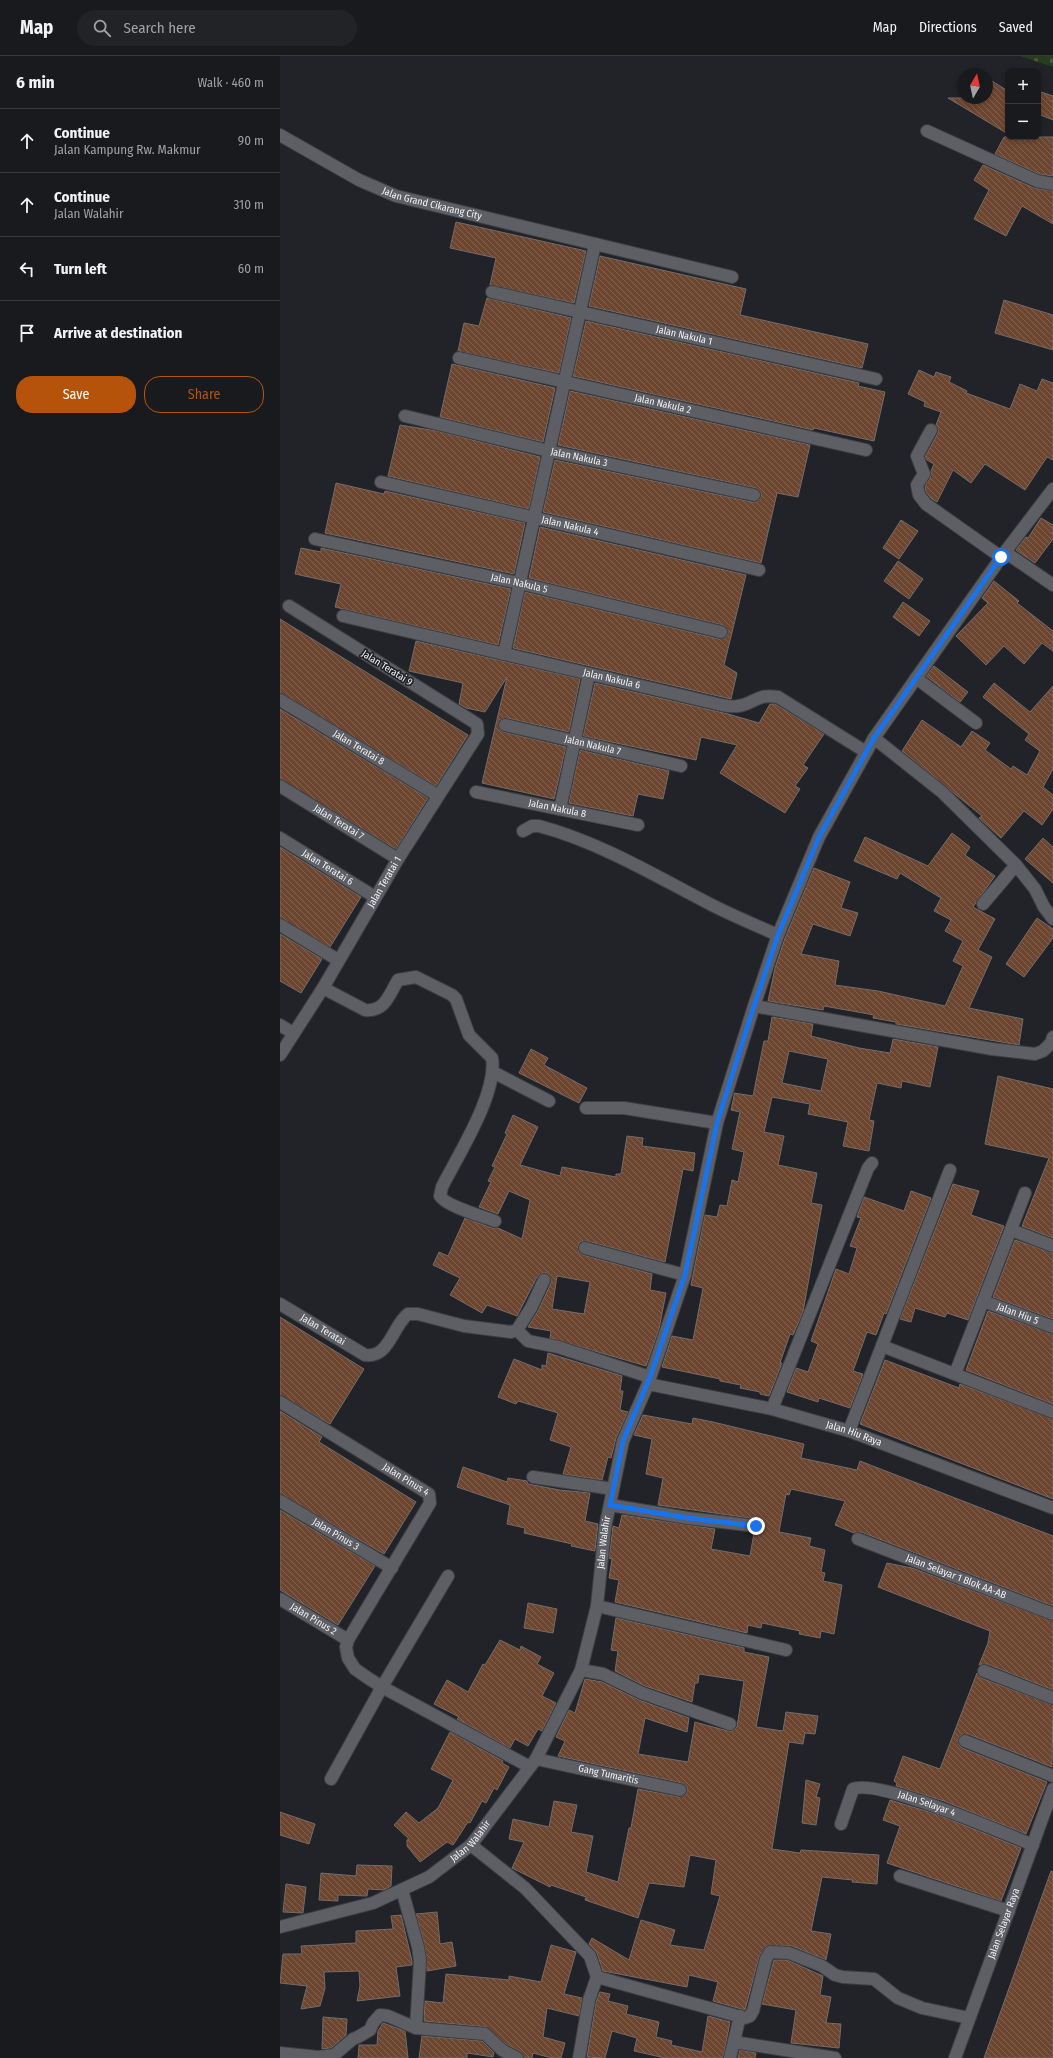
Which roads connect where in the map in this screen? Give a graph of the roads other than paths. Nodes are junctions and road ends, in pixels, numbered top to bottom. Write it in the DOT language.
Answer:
graph roads {
  1 [pos="927,131"];
  2 [pos="284,138"];
  3 [pos="1053,184"];
  4 [pos="595,244"];
  5 [pos="732,277"];
  6 [pos="492,292"];
  7 [pos="580,312"];
  8 [pos="459,358"];
  9 [pos="876,379"];
  10 [pos="564,383"];
  11 [pos="405,416"];
  12 [pos="931,430"];
  13 [pos="866,450"];
  14 [pos="549,451"];
  15 [pos="381,482"];
  16 [pos="1053,488"];
  17 [pos="754,495"];
  18 [pos="1048,505"];
  19 [pos="534,517"];
  20 [pos="316,539"];
  21 [pos="1003,554"];
  22 [pos="759,570"];
  23 [pos="519,583"];
  24 [pos="1053,585"];
  25 [pos="289,606"];
  26 [pos="343,616"];
  27 [pos="721,632"];
  28 [pos="504,654"];
  29 [pos="589,674"];
  30 [pos="916,678"];
  31 [pos="280,700"];
  32 [pos="976,723"];
  33 [pos="505,725"];
  34 [pos="478,734"];
  35 [pos="874,738"];
  36 [pos="575,740"];
  37 [pos="866,752"];
  38 [pos="680,766"];
  39 [pos="280,786"];
  40 [pos="476,792"];
  41 [pos="438,795"];
  42 [pos="560,809"];
  43 [pos="638,825"];
  44 [pos="523,831"];
  45 [pos="280,838"];
  46 [pos="398,859"];
  47 [pos="1016,865"];
  48 [pos="375,897"];
  49 [pos="983,904"];
  50 [pos="1053,919"];
  51 [pos="280,925"];
  52 [pos="778,935"];
  53 [pos="338,960"];
  54 [pos="323,988"];
  55 [pos="754,1006"];
  56 [pos="280,1024"];
  57 [pos="293,1033"];
  58 [pos="1053,1037"];
  59 [pos="280,1055"];
  60 [pos="493,1072"];
  61 [pos="549,1101"];
  62 [pos="586,1108"];
  63 [pos="717,1123"];
  64 [pos="872,1163"];
  65 [pos="950,1170"];
  66 [pos="1025,1193"];
  67 [pos="495,1221"];
  68 [pos="1011,1230"];
  69 [pos="1053,1246"];
  70 [pos="585,1248"];
  71 [pos="685,1275"];
  72 [pos="544,1280"];
  73 [pos="983,1301"];
  74 [pos="280,1304"];
  75 [pos="1053,1327"];
  76 [pos="517,1330"];
  77 [pos="882,1346"];
  78 [pos="955,1374"];
  79 [pos="649,1380"];
  80 [pos="280,1402"];
  81 [pos="772,1409"];
  82 [pos="1053,1412"];
  83 [pos="849,1431"];
  84 [pos="533,1477"];
  85 [pos="613,1489"];
  86 [pos="280,1501"];
  87 [pos="610,1505"];
  88 [pos="1053,1508"];
  89 [pos="756,1526"];
  90 [pos="858,1539"];
  91 [pos="392,1568"];
  92 [pos="448,1576"];
  93 [pos="280,1599"];
  94 [pos="597,1606"];
  95 [pos="1053,1614"];
  96 [pos="348,1640"];
  97 [pos="786,1650"];
  98 [pos="581,1670"];
  99 [pos="984,1671"];
  100 [pos="382,1687"];
  101 [pos="1053,1698"];
  102 [pos="730,1724"];
  103 [pos="965,1741"];
  104 [pos="533,1763"];
  105 [pos="1053,1776"];
  106 [pos="331,1779"];
  107 [pos="1053,1789"];
  108 [pos="680,1790"];
  109 [pos="841,1824"];
  110 [pos="471,1845"];
  111 [pos="1033,1845"];
  112 [pos="900,1876"];
  113 [pos="402,1890"];
  114 [pos="1009,1911"];
  115 [pos="280,1927"];
  116 [pos="597,1977"];
  117 [pos="740,2016"];
  118 [pos="969,2018"];
  119 [pos="416,2028"];
  120 [pos="734,2042"];
  121 [pos="280,2053"];
  122 [pos="517,2058"];
  123 [pos="579,2058"];
  124 [pos="730,2058"];
  125 [pos="835,2058"];
  126 [pos="955,2058"];
  1 -- 3 [label="street"];
  2 -- 4 [label="street, Jalan Grand Cikarang City"];
  4 -- 5 [label="street, Jalan Grand Cikarang City"];
  4 -- 7 [label="street"];
  6 -- 7 [label="street, Jalan Nakula 1"];
  7 -- 9 [label="street, Jalan Nakula 1"];
  7 -- 10 [label="street"];
  8 -- 10 [label="street, Jalan Nakula 2"];
  10 -- 13 [label="street, Jalan Nakula 2"];
  10 -- 14 [label="street"];
  11 -- 14 [label="street, Jalan Nakula 3"];
  12 -- 21 [label="street"];
  14 -- 17 [label="street, Jalan Nakula 3"];
  14 -- 19 [label="street"];
  15 -- 19 [label="street, Jalan Nakula 4"];
  16 -- 18 [label="street, Jalan Walahir"];
  18 -- 21 [label="street, Jalan Walahir"];
  19 -- 22 [label="street, Jalan Nakula 4"];
  19 -- 23 [label="street"];
  20 -- 23 [label="street, Jalan Nakula 5"];
  21 -- 24 [label="street"];
  21 -- 30 [label="street, Jalan Walahir"];
  23 -- 27 [label="street, Jalan Nakula 5"];
  23 -- 28 [label="street"];
  25 -- 34 [label="street, Jalan Teratai 9"];
  26 -- 28 [label="street, Jalan Nakula 6"];
  28 -- 29 [label="street, Jalan Nakula 6"];
  29 -- 36 [label="street"];
  29 -- 37 [label="street, Jalan Nakula 6"];
  30 -- 32 [label="street"];
  30 -- 35 [label="street, Jalan Walahir"];
  31 -- 41 [label="street, Jalan Teratai 8"];
  33 -- 36 [label="street, Jalan Nakula 7"];
  34 -- 41 [label="street, Jalan Teratai 1"];
  35 -- 37 [label="street, Jalan Walahir"];
  35 -- 47 [label="street"];
  36 -- 38 [label="street, Jalan Nakula 7"];
  36 -- 42 [label="street"];
  37 -- 52 [label="street, Jalan Walahir"];
  39 -- 46 [label="street, Jalan Teratai 7"];
  40 -- 42 [label="street, Jalan Nakula 8"];
  41 -- 46 [label="street, Jalan Teratai 1"];
  42 -- 43 [label="street, Jalan Nakula 8"];
  44 -- 52 [label="street"];
  45 -- 48 [label="street, Jalan Teratai 6"];
  46 -- 48 [label="street, Jalan Teratai 1"];
  47 -- 49 [label="street"];
  47 -- 50 [label="street"];
  48 -- 53 [label="street, Jalan Teratai 1"];
  51 -- 53 [label="street"];
  52 -- 55 [label="street, Jalan Walahir"];
  53 -- 54 [label="street, Jalan Teratai 1"];
  54 -- 57 [label="street, Jalan Teratai 1"];
  54 -- 60 [label="street"];
  55 -- 58 [label="street"];
  55 -- 63 [label="street, Jalan Walahir"];
  56 -- 57 [label="street"];
  57 -- 59 [label="street, Jalan Teratai 1"];
  60 -- 61 [label="street"];
  60 -- 67 [label="street"];
  62 -- 63 [label="street"];
  63 -- 71 [label="street, Jalan Walahir"];
  64 -- 81 [label="street"];
  65 -- 77 [label="street"];
  66 -- 68 [label="street"];
  68 -- 69 [label="street"];
  68 -- 73 [label="street"];
  70 -- 71 [label="street"];
  71 -- 79 [label="street, Jalan Walahir"];
  72 -- 76 [label="street"];
  73 -- 75 [label="street, Jalan Hiu 5"];
  73 -- 78 [label="street"];
  74 -- 76 [label="street, Jalan Teratai"];
  76 -- 79 [label="street, Jalan Hiu Raya"];
  77 -- 78 [label="street"];
  77 -- 83 [label="street"];
  78 -- 82 [label="street"];
  79 -- 81 [label="street, Jalan Hiu Raya"];
  79 -- 85 [label="street, Jalan Walahir"];
  80 -- 91 [label="street, Jalan Pinus 4"];
  81 -- 83 [label="street, Jalan Hiu Raya"];
  83 -- 88 [label="street, Jalan Hiu Raya"];
  84 -- 85 [label="street"];
  85 -- 87 [label="street, Jalan Walahir"];
  86 -- 91 [label="street, Jalan Pinus 3"];
  87 -- 89 [label="street"];
  87 -- 94 [label="street, Jalan Walahir"];
  90 -- 95 [label="street, Jalan Selayar 1 Blok AA-AB"];
  91 -- 96 [label="street, Jalan Pinus 4"];
  92 -- 100 [label="street"];
  93 -- 96 [label="street, Jalan Pinus 2"];
  94 -- 97 [label="street"];
  94 -- 98 [label="street, Jalan Walahir"];
  96 -- 100 [label="street, Gang Tumaritis"];
  98 -- 102 [label="street"];
  98 -- 104 [label="street, Jalan Walahir"];
  99 -- 101 [label="street"];
  100 -- 104 [label="street, Gang Tumaritis"];
  100 -- 106 [label="street"];
  103 -- 105 [label="street"];
  104 -- 108 [label="street, Gang Tumaritis"];
  104 -- 110 [label="street, Jalan Walahir"];
  107 -- 111 [label="street, Jalan Selayar Raya"];
  109 -- 111 [label="street, Jalan Selayar 4"];
  110 -- 113 [label="street, Jalan Walahir"];
  110 -- 116 [label="street"];
  111 -- 114 [label="street, Jalan Selayar Raya"];
  112 -- 114 [label="street"];
  113 -- 115 [label="street, Jalan Walahir"];
  113 -- 119 [label="street"];
  114 -- 118 [label="street, Jalan Selayar Raya"];
  116 -- 117 [label="street"];
  116 -- 123 [label="street"];
  117 -- 118 [label="street"];
  117 -- 120 [label="street"];
  118 -- 126 [label="street, Jalan Selayar Raya"];
  119 -- 121 [label="street"];
  119 -- 122 [label="street"];
  120 -- 124 [label="street"];
  120 -- 125 [label="street"];
}
